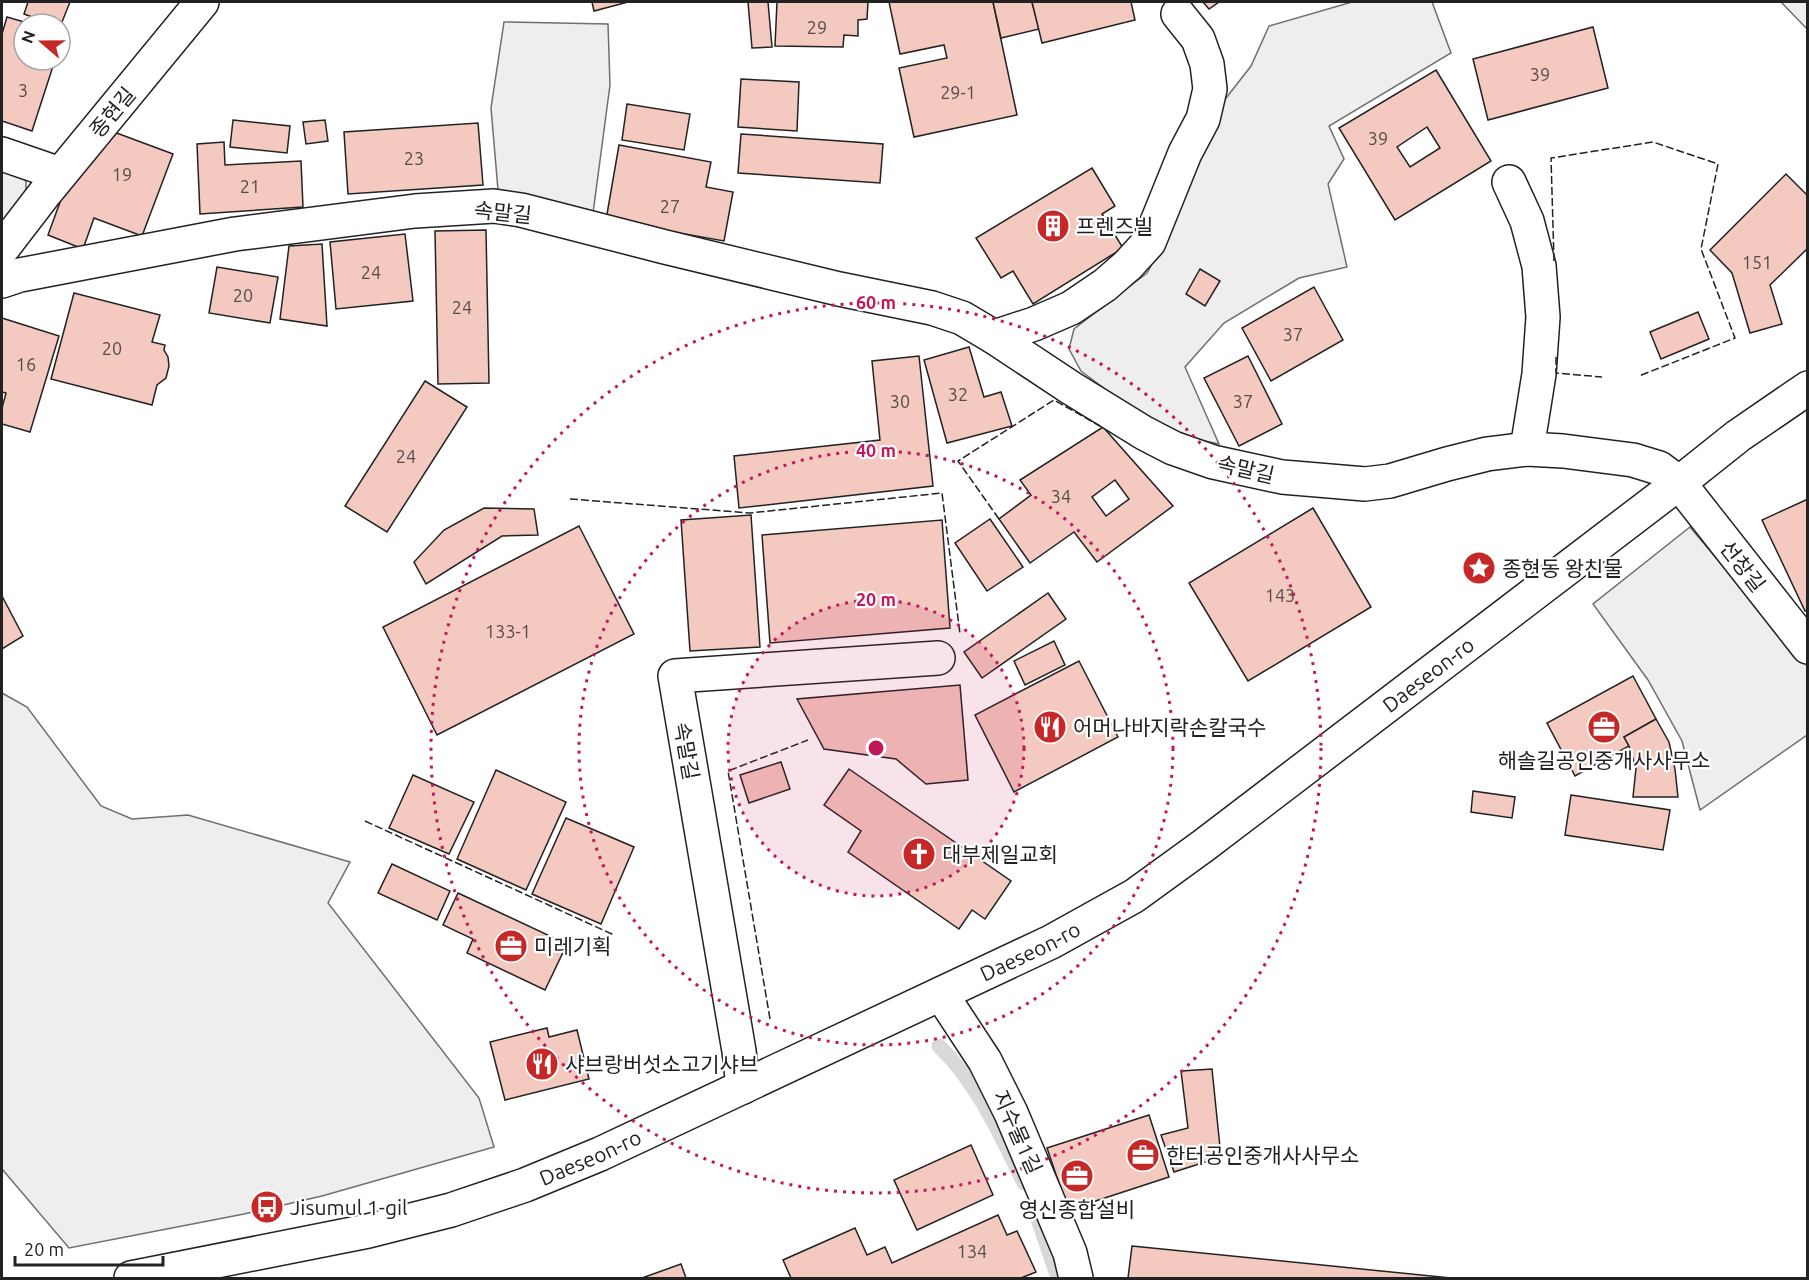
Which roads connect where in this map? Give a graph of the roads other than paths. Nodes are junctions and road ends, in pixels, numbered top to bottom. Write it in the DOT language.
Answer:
graph roads {
  1 [pos="202,2"];
  2 [pos="1178,14"];
  3 [pos="2,154"];
  4 [pos="60,174"];
  5 [pos="1509,182"];
  6 [pos="2,249"];
  7 [pos="2,280"];
  8 [pos="994,337"];
  9 [pos="1808,388"];
  10 [pos="1527,449"];
  11 [pos="1679,483"];
  12 [pos="1808,647"];
  13 [pos="938,658"];
  14 [pos="941,994"];
  15 [pos="743,1087"];
  16 [pos="131,1278"];
  17 [pos="1076,1278"];
  1 -- 4 [label="street, 종현길"];
  2 -- 8 [label="street"];
  3 -- 4 [label="street"];
  4 -- 6 [label="street"];
  5 -- 10 [label="street"];
  7 -- 8 [label="street, 속말길"];
  8 -- 10 [label="street, 속말길"];
  9 -- 11 [label="street, Daeseon-ro"];
  10 -- 11 [label="street, 속말길"];
  11 -- 12 [label="street, 선창길"];
  11 -- 14 [label="street, Daeseon-ro"];
  13 -- 15 [label="street, 속말길"];
  14 -- 15 [label="street, Daeseon-ro"];
  14 -- 17 [label="street, 지수물1길"];
  15 -- 16 [label="street, Daeseon-ro"];
}
